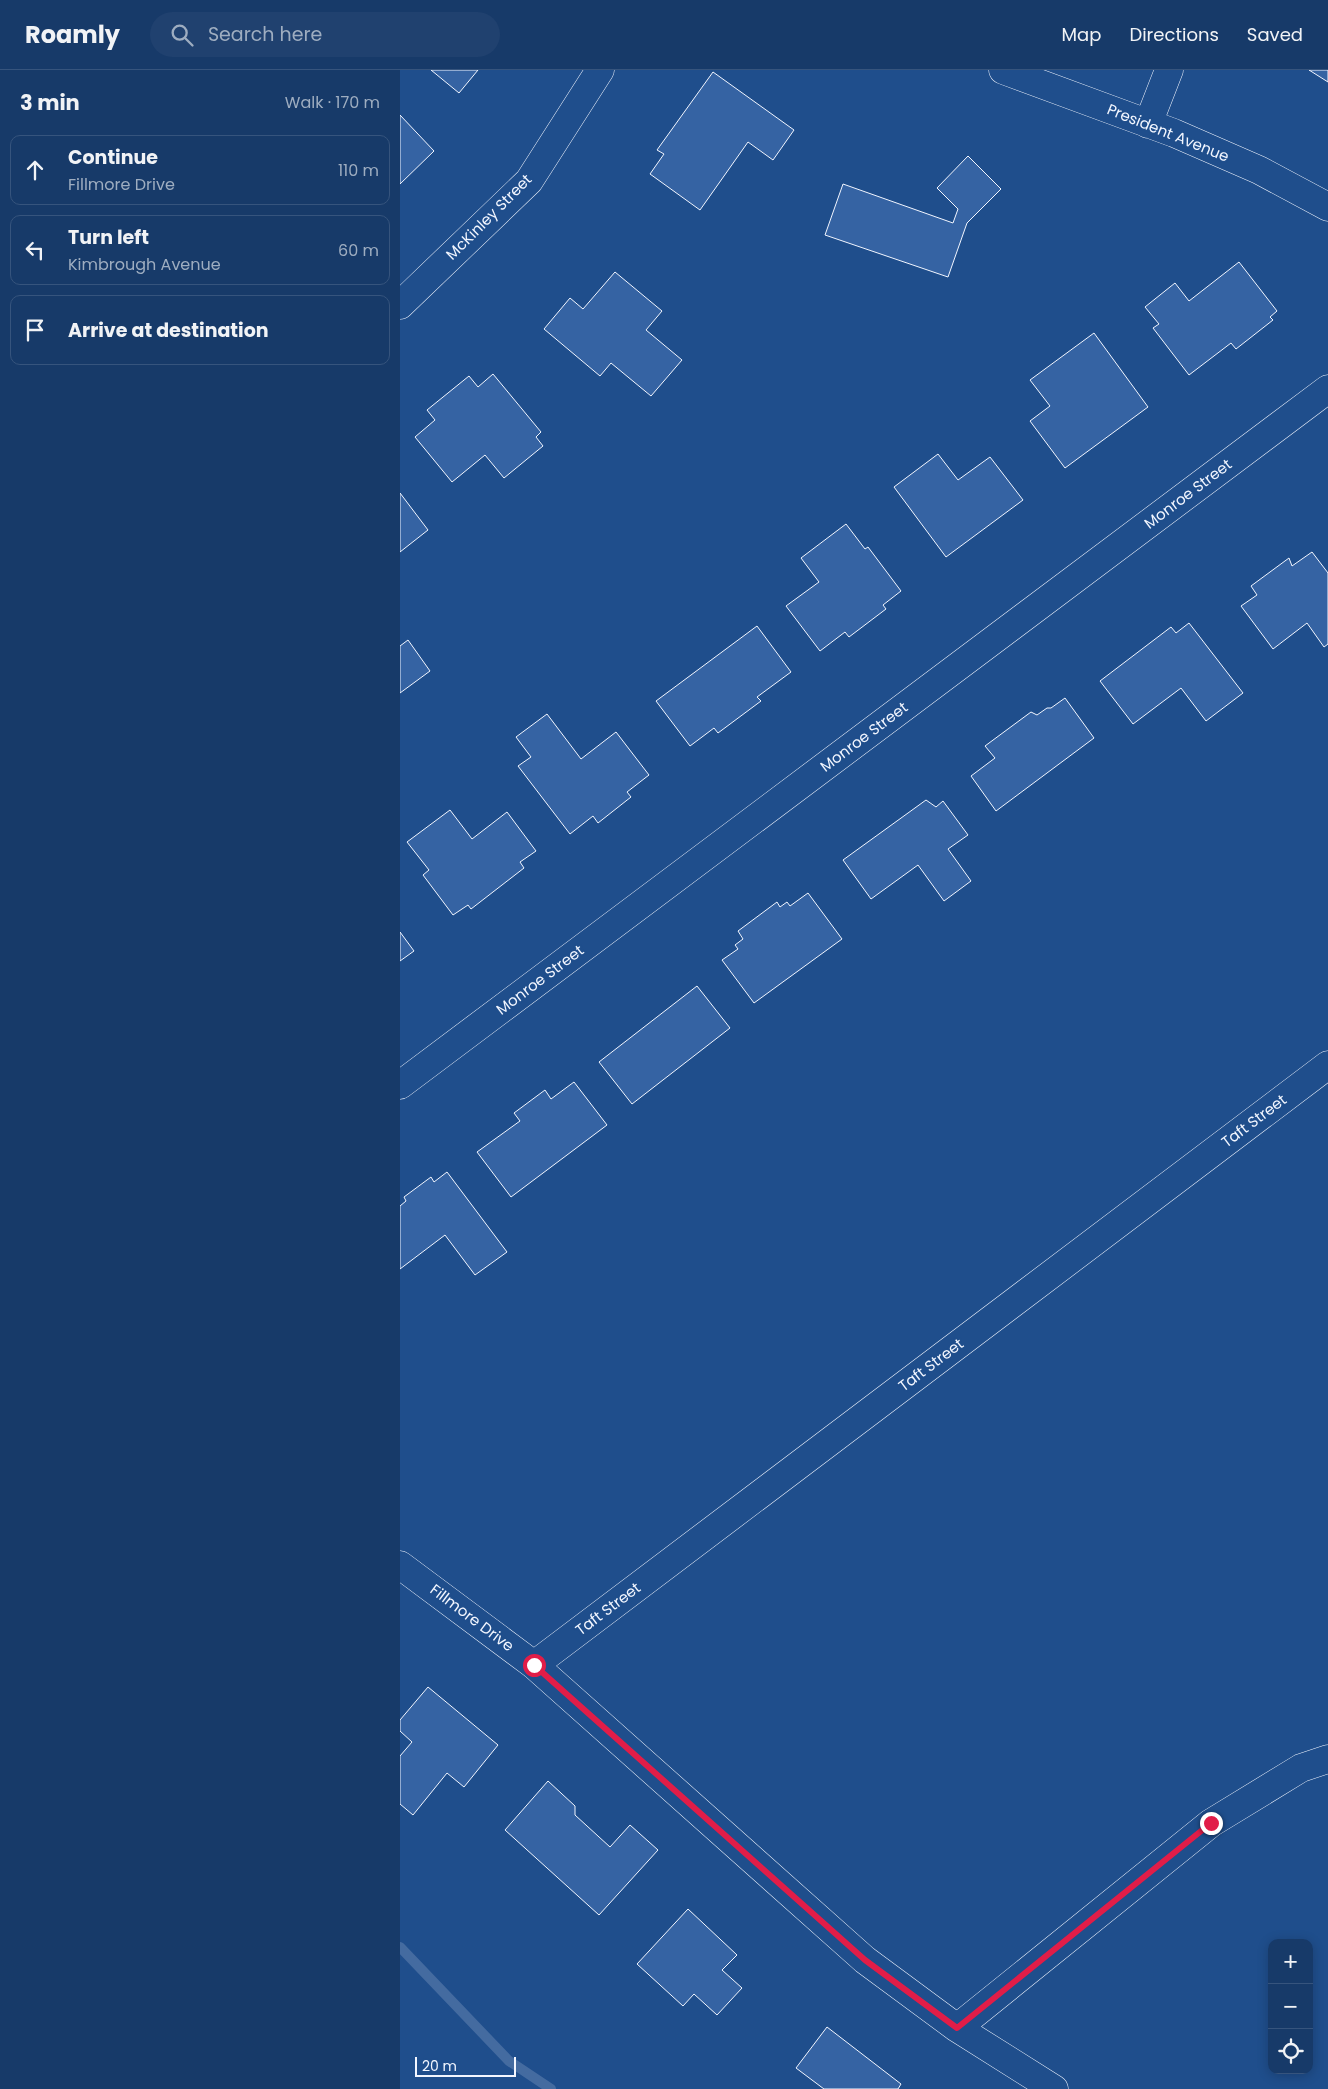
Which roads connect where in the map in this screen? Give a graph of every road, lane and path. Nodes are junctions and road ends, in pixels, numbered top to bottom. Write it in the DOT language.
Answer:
graph roads {
  1 [pos="600,70"];
  2 [pos="1003,70"];
  3 [pos="1169,70"];
  4 [pos="1148,124"];
  5 [pos="1328,207"];
  6 [pos="400,305"];
  7 [pos="1328,389"];
  8 [pos="1328,1066"];
  9 [pos="400,1084"];
  10 [pos="400,1565"];
  11 [pos="534,1665"];
  12 [pos="1328,1759"];
  13 [pos="957,2028"];
  14 [pos="1054,2089"];
  1 -- 6 [label="street, McKinley Street"];
  2 -- 4 [label="street, President Avenue"];
  3 -- 4 [label="street"];
  4 -- 5 [label="street, President Avenue"];
  7 -- 9 [label="street, Monroe Street"];
  8 -- 11 [label="street, Taft Street"];
  10 -- 11 [label="street, Fillmore Drive"];
  11 -- 13 [label="street, Fillmore Drive"];
  12 -- 13 [label="street"];
  13 -- 14 [label="street, Fillmore Drive"];
}
